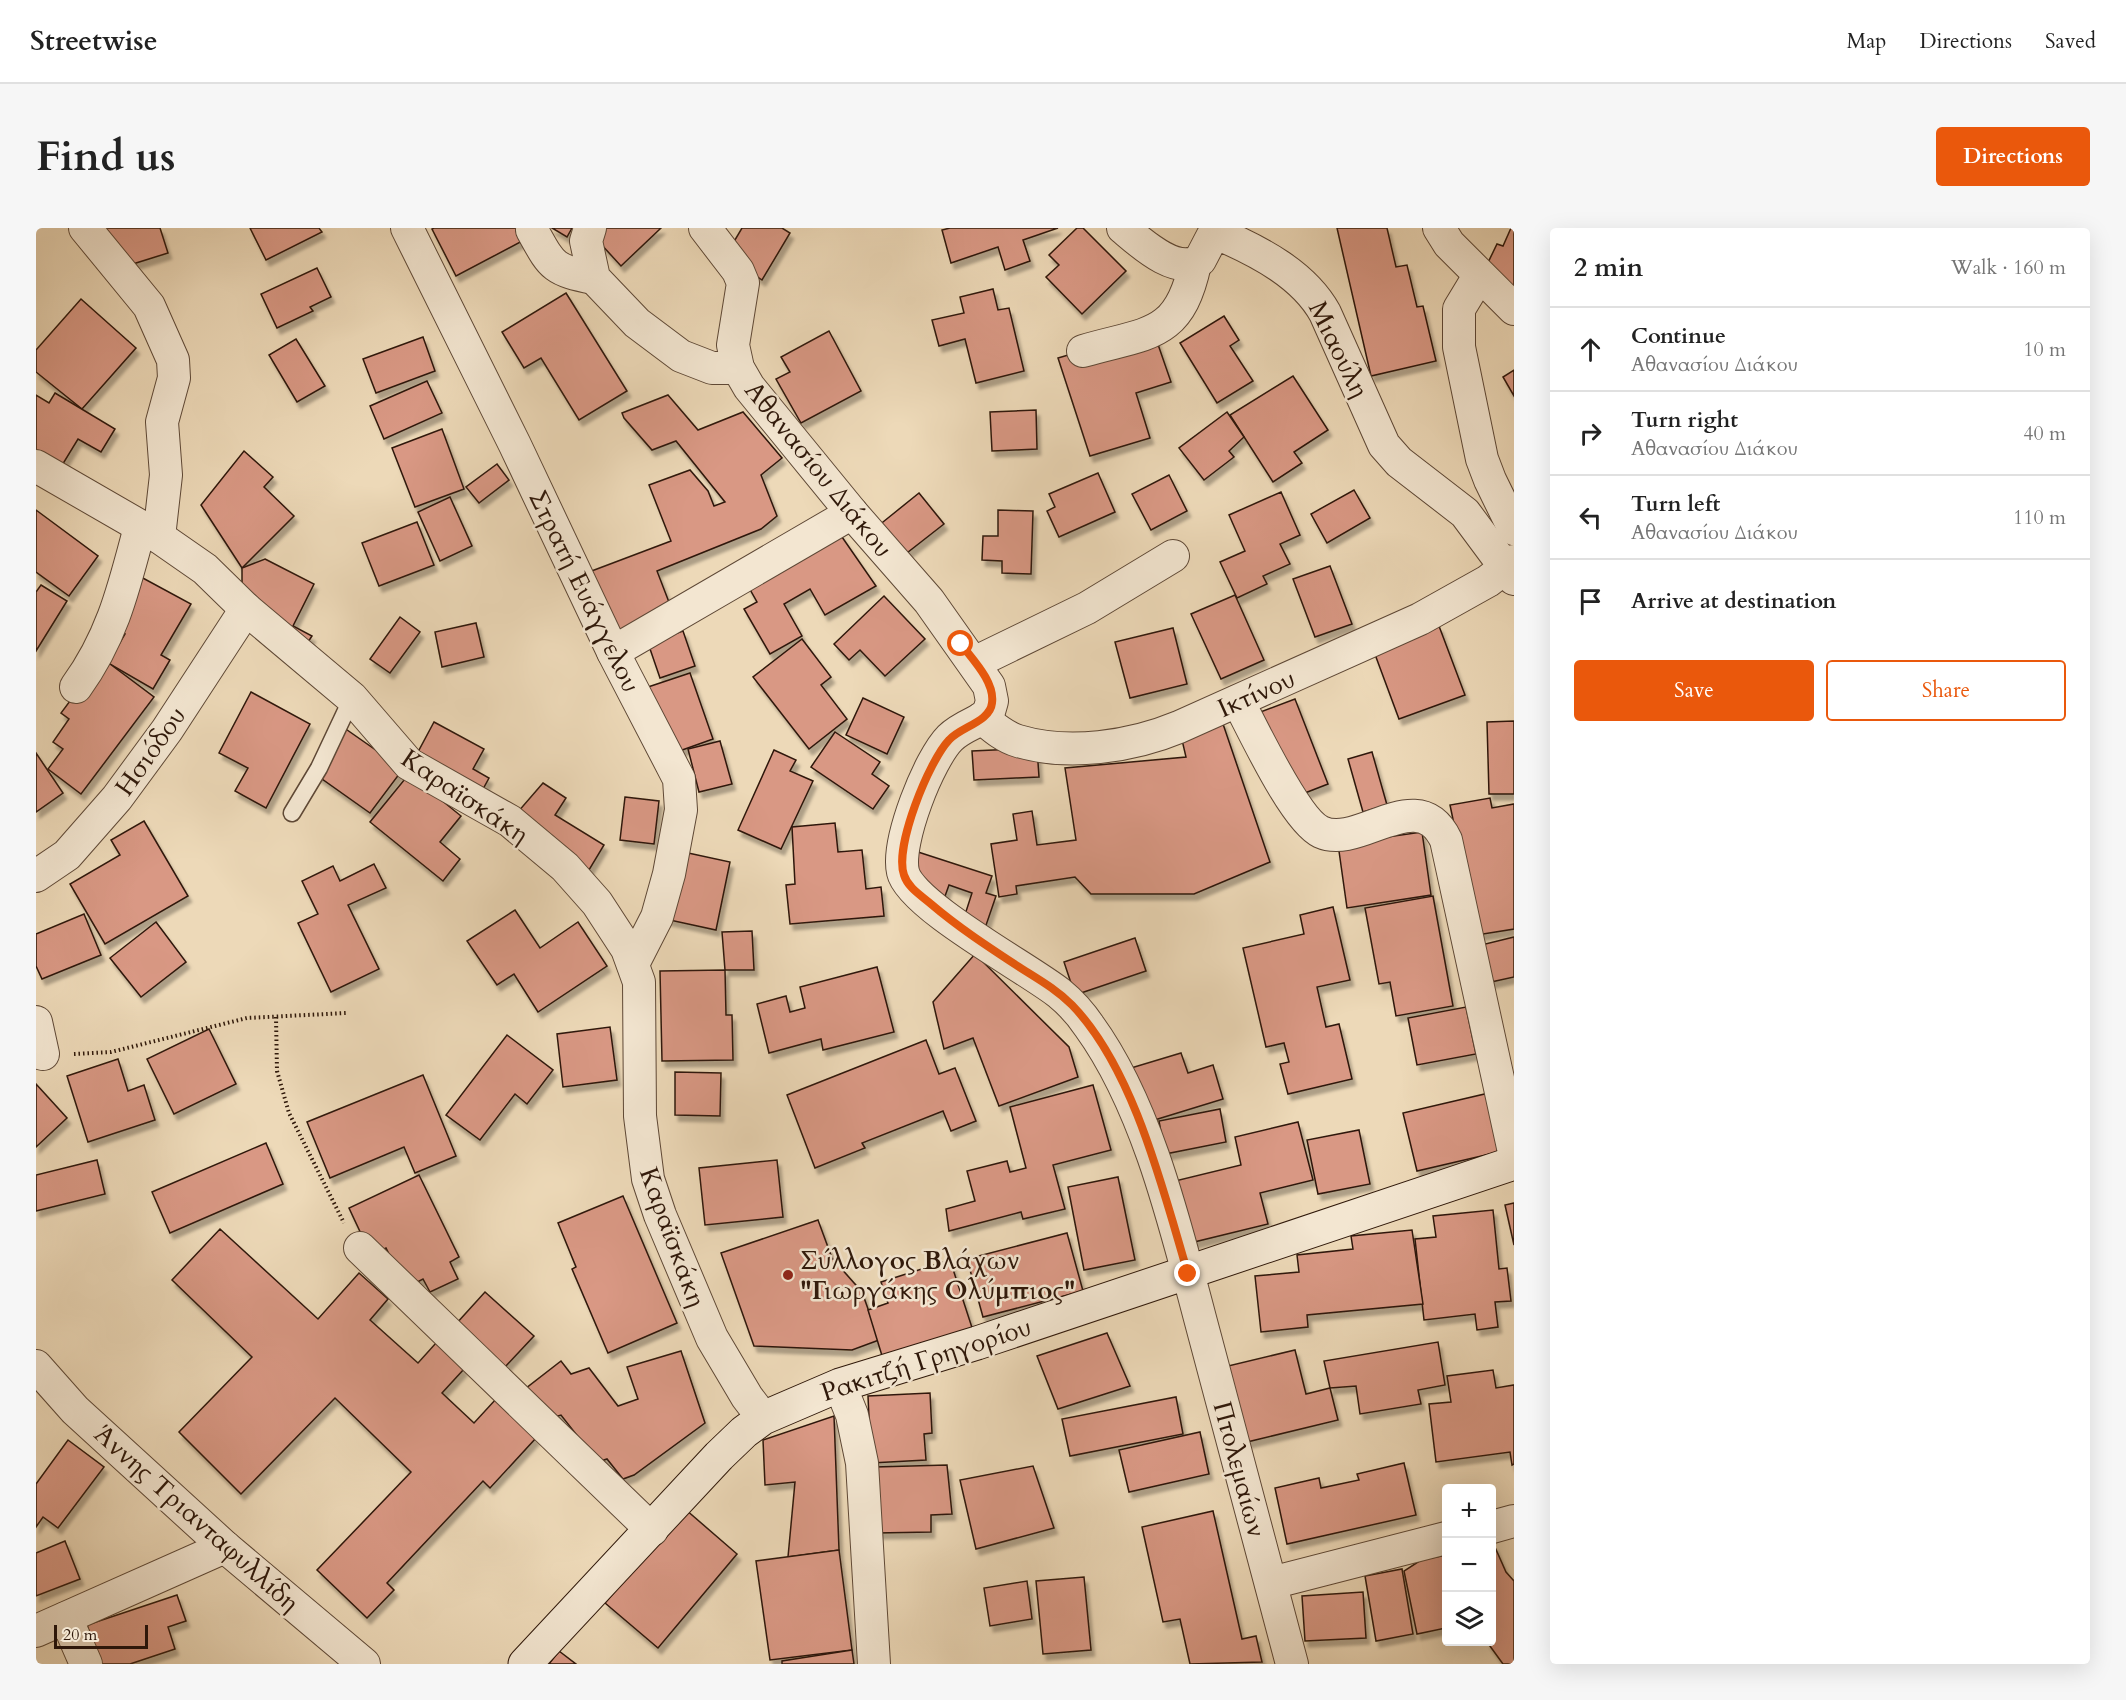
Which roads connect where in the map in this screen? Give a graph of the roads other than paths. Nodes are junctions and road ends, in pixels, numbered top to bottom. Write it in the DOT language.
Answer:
graph roads {
  1 [pos="85,228"];
  2 [pos="407,228"];
  3 [pos="590,228"];
  4 [pos="705,228"];
  5 [pos="1123,228"];
  6 [pos="1439,228"];
  7 [pos="531,230"];
  8 [pos="1212,233"];
  9 [pos="1195,264"];
  10 [pos="1479,276"];
  11 [pos="594,278"];
  12 [pos="1514,309"];
  13 [pos="1083,351"];
  14 [pos="738,368"];
  15 [pos="36,466"];
  16 [pos="852,513"];
  17 [pos="1514,529"];
  18 [pos="150,532"];
  19 [pos="1173,556"];
  20 [pos="1511,569"];
  21 [pos="246,609"];
  22 [pos="613,652"];
  23 [pos="974,663"];
  24 [pos="76,687"];
  25 [pos="352,698"];
  26 [pos="1238,701"];
  27 [pos="982,718"];
  28 [pos="292,813"];
  29 [pos="36,876"];
  30 [pos="633,964"];
  31 [pos="36,1022"];
  32 [pos="40,1053"];
  33 [pos="1514,1152"];
  34 [pos="1514,1163"];
  35 [pos="360,1248"];
  36 [pos="1188,1274"];
  37 [pos="36,1366"];
  38 [pos="840,1385"];
  39 [pos="763,1418"];
  40 [pos="1514,1521"];
  41 [pos="1496,1526"];
  42 [pos="652,1530"];
  43 [pos="1442,1539"];
  44 [pos="225,1547"];
  45 [pos="1271,1583"];
  46 [pos="66,1618"];
  47 [pos="36,1631"];
  48 [pos="86,1664"];
  49 [pos="364,1664"];
  50 [pos="525,1664"];
  51 [pos="874,1664"];
  52 [pos="1292,1664"];
  1 -- 18 [label="street"];
  2 -- 22 [label="street, Στρατή Ευάγγελου"];
  3 -- 11 [label="street"];
  4 -- 14 [label="street, Αθανασίου Διάκου"];
  5 -- 9 [label="street"];
  6 -- 10 [label="street"];
  7 -- 11 [label="street"];
  8 -- 9 [label="street, Μιαούλη"];
  8 -- 20 [label="street, Μιαούλη"];
  9 -- 13 [label="street, Μιαούλη"];
  10 -- 12 [label="street"];
  10 -- 17 [label="street"];
  11 -- 14 [label="street"];
  14 -- 16 [label="street, Αθανασίου Διάκου"];
  15 -- 18 [label="street, Καραϊσκάκη"];
  16 -- 22 [label="street"];
  16 -- 23 [label="street, Αθανασίου Διάκου"];
  18 -- 21 [label="street, Καραϊσκάκη"];
  18 -- 24 [label="street"];
  19 -- 23 [label="street"];
  20 -- 26 [label="street, Ικτίνου"];
  21 -- 25 [label="street, Καραϊσκάκη"];
  21 -- 29 [label="street, Ησιόδου"];
  22 -- 30 [label="street, Στρατή Ευάγγελου"];
  23 -- 27 [label="street, Αθανασίου Διάκου"];
  25 -- 28 [label="lane"];
  25 -- 30 [label="street, Καραϊσκάκη"];
  26 -- 27 [label="street, Ικτίνου"];
  26 -- 33 [label="street"];
  27 -- 36 [label="street"];
  30 -- 39 [label="street, Καραϊσκάκη"];
  31 -- 32 [label="street"];
  34 -- 36 [label="street, Ρακιτζή Γρηγορίου"];
  35 -- 42 [label="street"];
  36 -- 38 [label="street, Ρακιτζή Γρηγορίου"];
  36 -- 45 [label="street, Πτολεμαίων"];
  37 -- 44 [label="street, Άννης Τριανταφυλλίδη"];
  38 -- 39 [label="street, Ρακιτζή Γρηγορίου"];
  38 -- 51 [label="street"];
  39 -- 42 [label="street, Ρακιτζή Γρηγορίου"];
  40 -- 41 [label="street"];
  42 -- 50 [label="street, Ρακιτζή Γρηγορίου"];
  43 -- 45 [label="street"];
  44 -- 46 [label="street"];
  44 -- 49 [label="street, Άννης Τριανταφυλλίδη"];
  45 -- 52 [label="street, Πτολεμαίων"];
  46 -- 47 [label="street"];
  46 -- 48 [label="street"];
}
